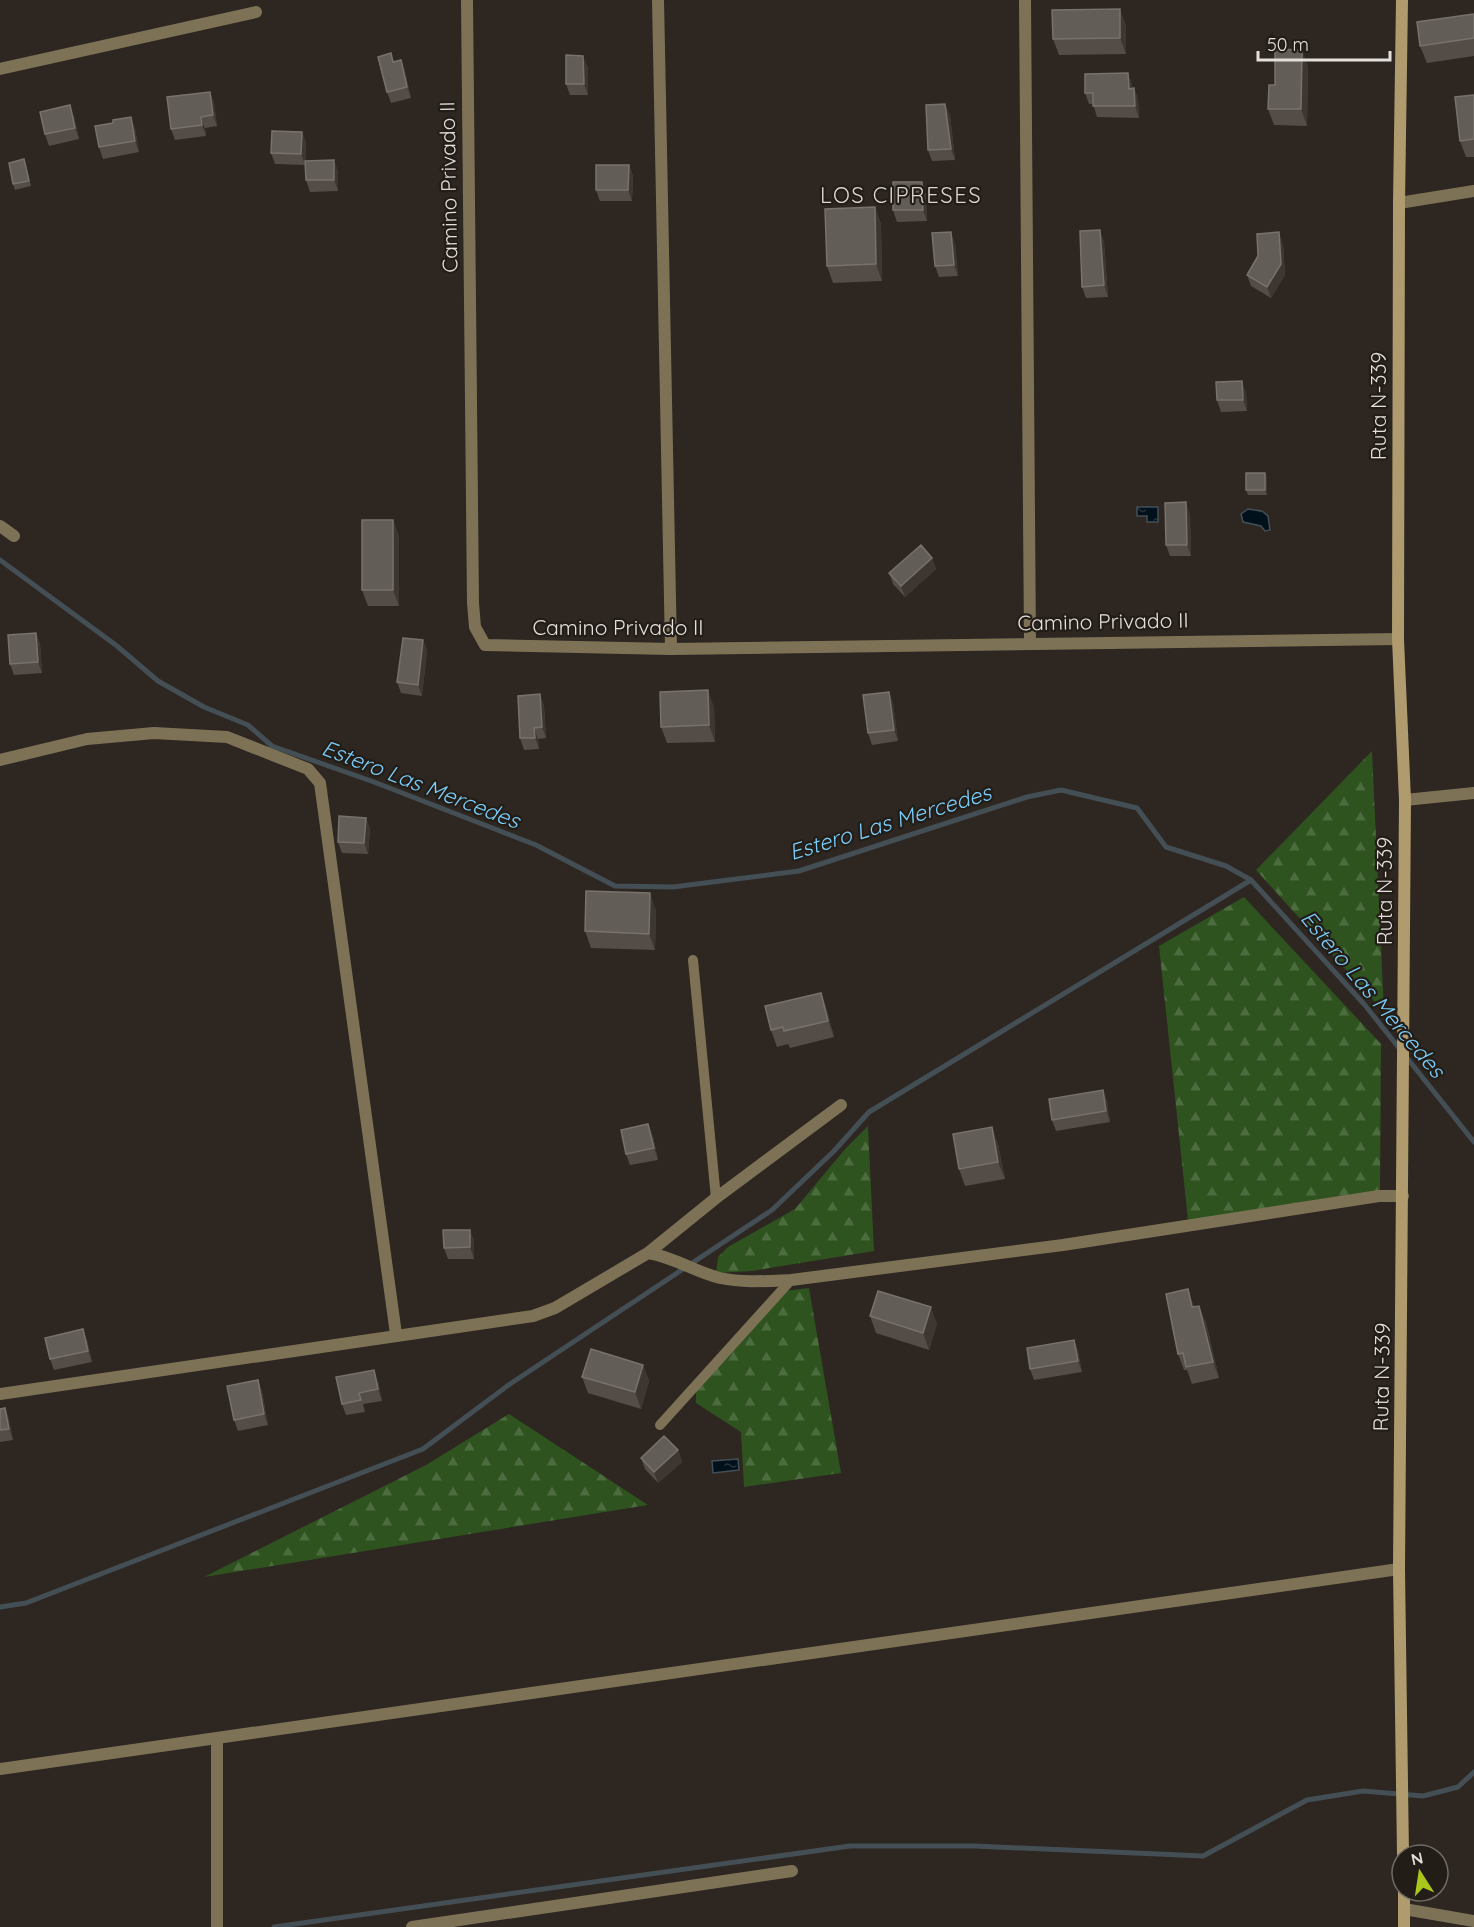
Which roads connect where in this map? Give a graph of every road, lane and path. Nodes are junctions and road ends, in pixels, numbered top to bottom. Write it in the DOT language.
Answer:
graph roads {
  1 [pos="467,0"];
  2 [pos="658,0"];
  3 [pos="1025,0"];
  4 [pos="1402,0"];
  5 [pos="256,12"];
  6 [pos="0,69"];
  7 [pos="1474,191"];
  8 [pos="1399,203"];
  9 [pos="0,526"];
  10 [pos="14,536"];
  11 [pos="1398,639"];
  12 [pos="1030,642"];
  13 [pos="671,649"];
  14 [pos="0,760"];
  15 [pos="1474,794"];
  16 [pos="1405,800"];
  17 [pos="693,960"];
  18 [pos="841,1105"];
  19 [pos="1403,1196"];
  20 [pos="716,1198"];
  21 [pos="648,1253"];
  22 [pos="792,1280"];
  23 [pos="396,1334"];
  24 [pos="0,1394"];
  25 [pos="660,1425"];
  26 [pos="1399,1569"];
  27 [pos="217,1739"];
  28 [pos="0,1769"];
  29 [pos="1403,1843"];
  30 [pos="792,1871"];
  31 [pos="1404,1903"];
  32 [pos="1404,1909"];
  33 [pos="1474,1921"];
  34 [pos="217,1925"];
  35 [pos="412,1927"];
  36 [pos="1404,1927"];
  1 -- 13 [label="street, Camino Privado II"];
  2 -- 13 [label="street"];
  3 -- 12 [label="street"];
  4 -- 8 [label="street, Ruta N-339"];
  5 -- 6 [label="street"];
  7 -- 8 [label="street"];
  8 -- 11 [label="street, Ruta N-339"];
  9 -- 10 [label="street"];
  11 -- 12 [label="street, Camino Privado II"];
  11 -- 16 [label="street, Ruta N-339"];
  12 -- 13 [label="street, Camino Privado II"];
  14 -- 23 [label="street"];
  15 -- 16 [label="street"];
  16 -- 19 [label="street, Ruta N-339"];
  17 -- 20 [label="lane"];
  18 -- 20 [label="street"];
  19 -- 22 [label="street"];
  19 -- 26 [label="street, Ruta N-339"];
  20 -- 21 [label="street"];
  21 -- 22 [label="street"];
  21 -- 23 [label="street"];
  22 -- 25 [label="lane"];
  23 -- 24 [label="street"];
  26 -- 27 [label="street"];
  26 -- 29 [label="street, Ruta N-339"];
  27 -- 28 [label="street"];
  27 -- 34 [label="street"];
  30 -- 35 [label="street"];
  31 -- 32 [label="street"];
  32 -- 33 [label="street"];
  32 -- 36 [label="street"];
}
